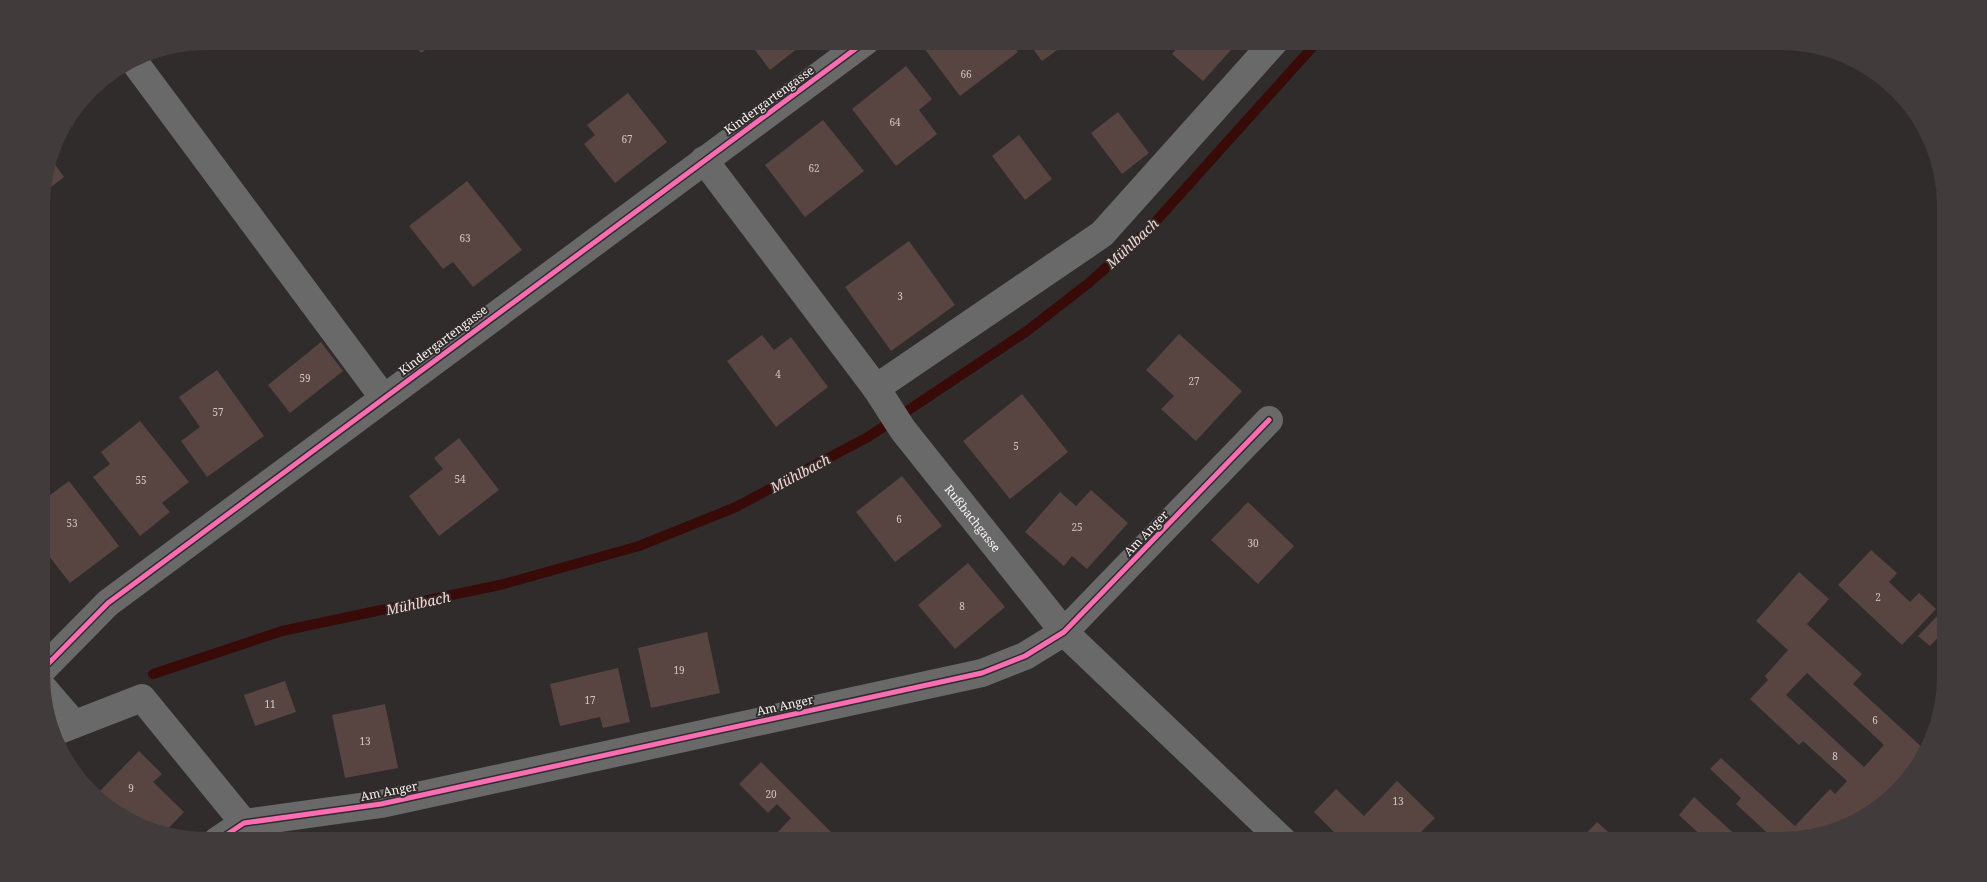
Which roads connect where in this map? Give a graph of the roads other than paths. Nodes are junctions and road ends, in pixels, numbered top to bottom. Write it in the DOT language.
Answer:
graph roads {
  1 [pos="854,50"];
  2 [pos="1267,50"];
  3 [pos="137,66"];
  4 [pos="704,160"];
  5 [pos="878,392"];
  6 [pos="383,396"];
  7 [pos="1269,420"];
  8 [pos="1064,632"];
  9 [pos="50,662"];
  10 [pos="53,706"];
  11 [pos="65,727"];
  12 [pos="244,823"];
  13 [pos="230,832"];
  14 [pos="1274,832"];
  1 -- 4 [label="street, Kindergartengasse"];
  2 -- 5 [label="street"];
  3 -- 6 [label="street"];
  4 -- 5 [label="street, Rußbachgasse"];
  4 -- 6 [label="street, Kindergartengasse"];
  5 -- 8 [label="street, Rußbachgasse"];
  6 -- 9 [label="street, Kindergartengasse"];
  7 -- 8 [label="street, Am Anger"];
  8 -- 12 [label="street, Am Anger"];
  8 -- 14 [label="street, Rußbachgasse"];
  10 -- 11 [label="street"];
  11 -- 12 [label="street"];
  12 -- 13 [label="street, Am Anger"];
}
